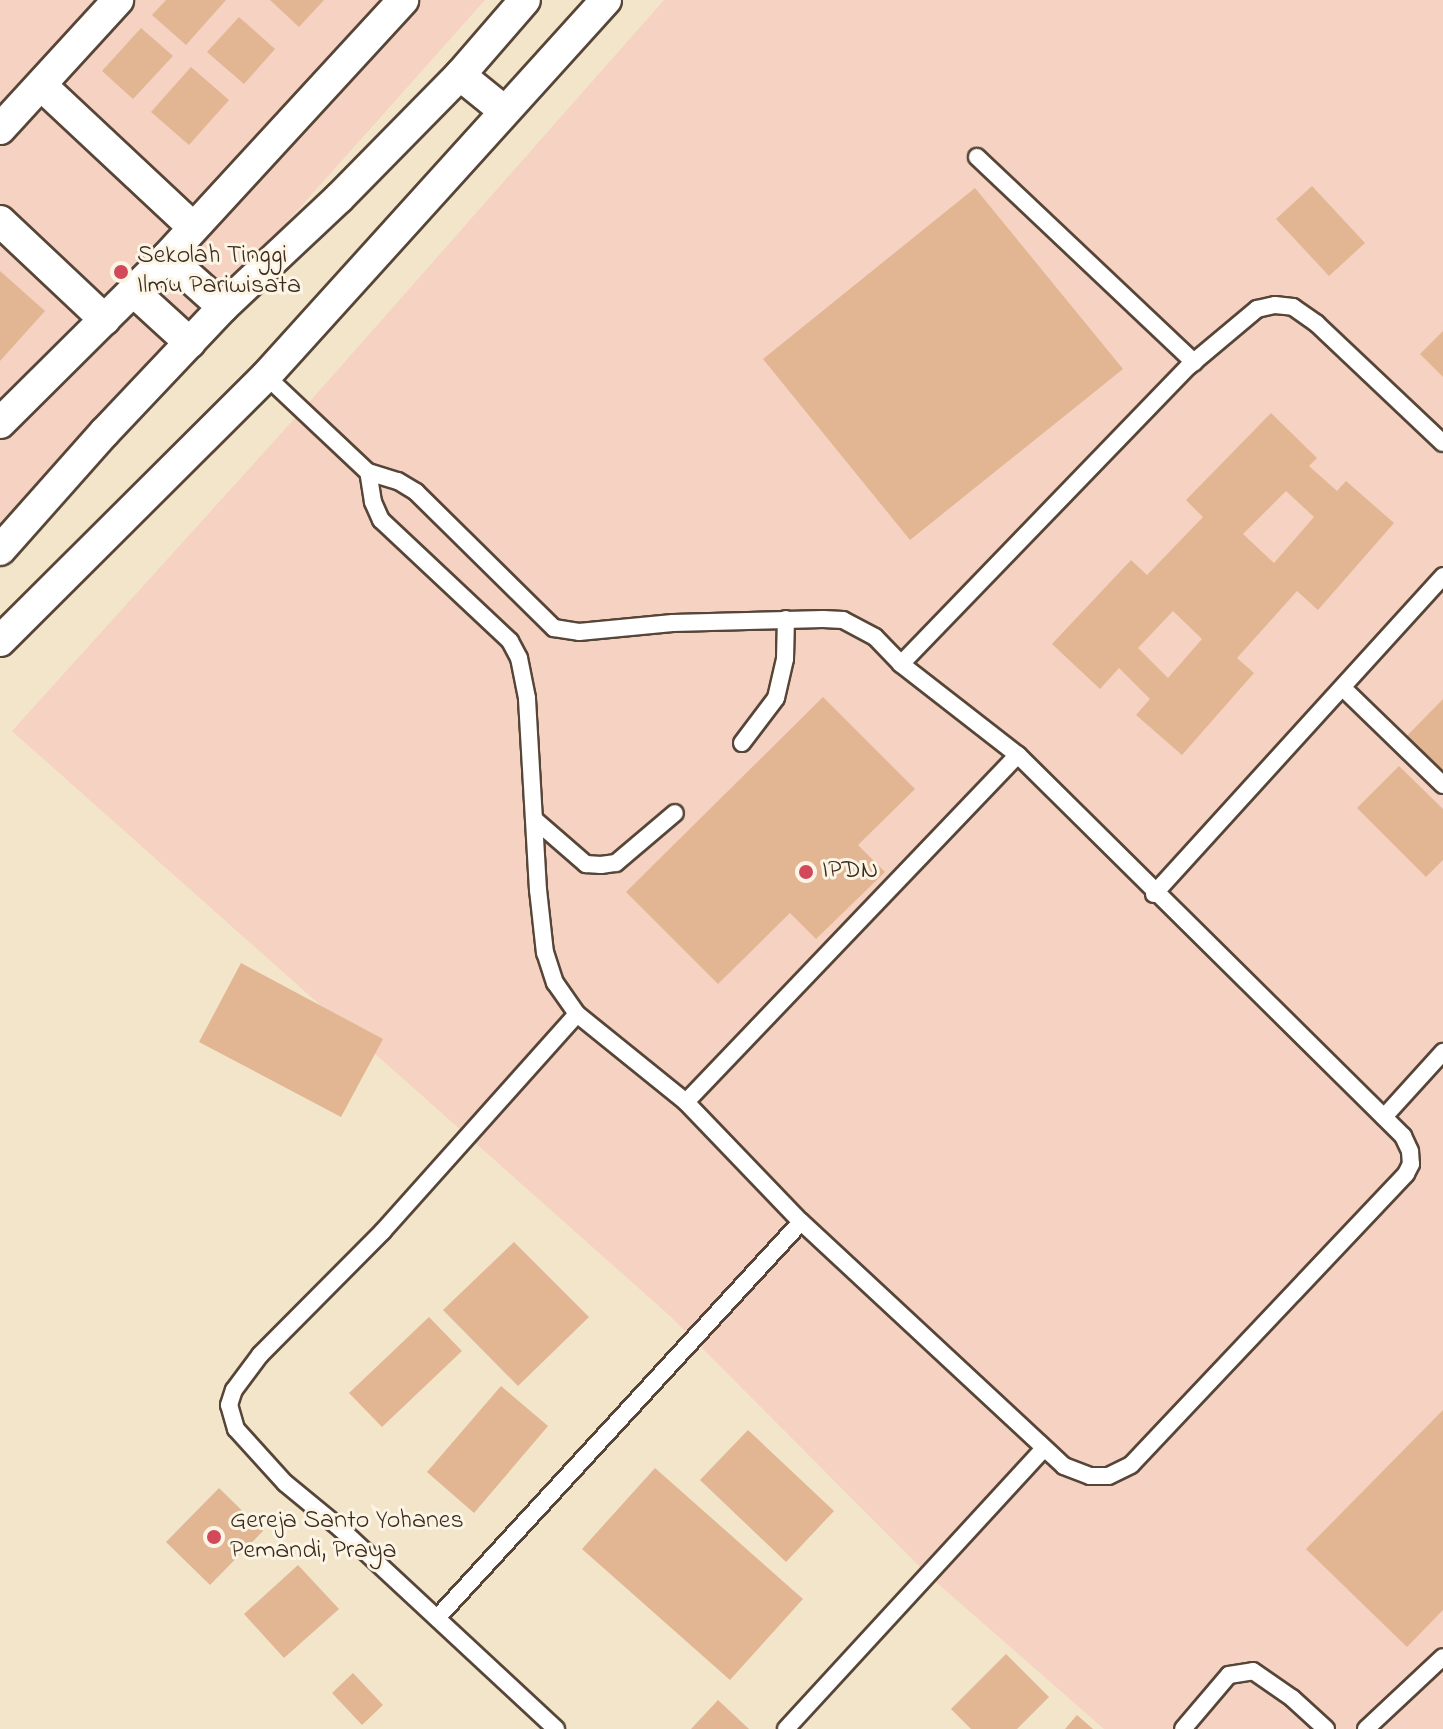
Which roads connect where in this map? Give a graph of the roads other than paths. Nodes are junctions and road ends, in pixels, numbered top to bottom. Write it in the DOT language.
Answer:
graph roads {
  1 [pos="118,0"];
  2 [pos="403,0"];
  3 [pos="525,0"];
  4 [pos="606,0"];
  5 [pos="460,75"];
  6 [pos="41,85"];
  7 [pos="503,110"];
  8 [pos="0,129"];
  9 [pos="977,157"];
  10 [pos="0,221"];
  11 [pos="193,227"];
  12 [pos="167,257"];
  13 [pos="133,291"];
  14 [pos="223,307"];
  15 [pos="105,320"];
  16 [pos="190,343"];
  17 [pos="1194,362"];
  18 [pos="266,376"];
  19 [pos="0,423"];
  20 [pos="1443,443"];
  21 [pos="368,472"];
  22 [pos="0,550"];
  23 [pos="1443,576"];
  24 [pos="786,619"];
  25 [pos="0,641"];
  26 [pos="901,664"];
  27 [pos="1344,689"];
  28 [pos="742,743"];
  29 [pos="1018,755"];
  30 [pos="1443,785"];
  31 [pos="675,813"];
  32 [pos="534,819"];
  33 [pos="1154,894"];
  34 [pos="577,1014"];
  35 [pos="1443,1052"];
  36 [pos="686,1102"];
  37 [pos="1384,1117"];
  38 [pos="801,1222"];
  39 [pos="1043,1450"];
  40 [pos="437,1618"];
  41 [pos="1443,1657"];
  42 [pos="556,1729"];
  43 [pos="786,1729"];
  44 [pos="1183,1729"];
  45 [pos="1326,1729"];
  46 [pos="1366,1729"];
  1 -- 6 [label="street"];
  2 -- 11 [label="street"];
  3 -- 5 [label="street"];
  4 -- 7 [label="street"];
  5 -- 7 [label="street"];
  5 -- 14 [label="street"];
  6 -- 8 [label="street"];
  6 -- 11 [label="street"];
  7 -- 18 [label="street"];
  9 -- 17 [label="lane"];
  10 -- 15 [label="street"];
  11 -- 12 [label="street"];
  12 -- 13 [label="street"];
  12 -- 14 [label="street"];
  13 -- 15 [label="street"];
  13 -- 16 [label="street"];
  14 -- 16 [label="street"];
  15 -- 19 [label="street"];
  16 -- 22 [label="street"];
  17 -- 20 [label="lane"];
  17 -- 26 [label="lane"];
  18 -- 21 [label="lane"];
  18 -- 25 [label="street"];
  21 -- 24 [label="lane"];
  21 -- 32 [label="lane"];
  23 -- 27 [label="lane"];
  24 -- 26 [label="lane"];
  24 -- 28 [label="lane"];
  26 -- 29 [label="lane"];
  27 -- 30 [label="lane"];
  27 -- 33 [label="lane"];
  29 -- 33 [label="lane"];
  29 -- 36 [label="lane"];
  31 -- 32 [label="lane"];
  32 -- 34 [label="lane"];
  33 -- 37 [label="lane"];
  34 -- 36 [label="lane"];
  34 -- 40 [label="lane"];
  35 -- 37 [label="lane"];
  36 -- 38 [label="lane"];
  37 -- 39 [label="lane"];
  38 -- 39 [label="lane"];
  38 -- 40 [label="lane"];
  39 -- 43 [label="lane"];
  40 -- 42 [label="lane"];
  41 -- 46 [label="lane"];
  44 -- 45 [label="lane"];
}
